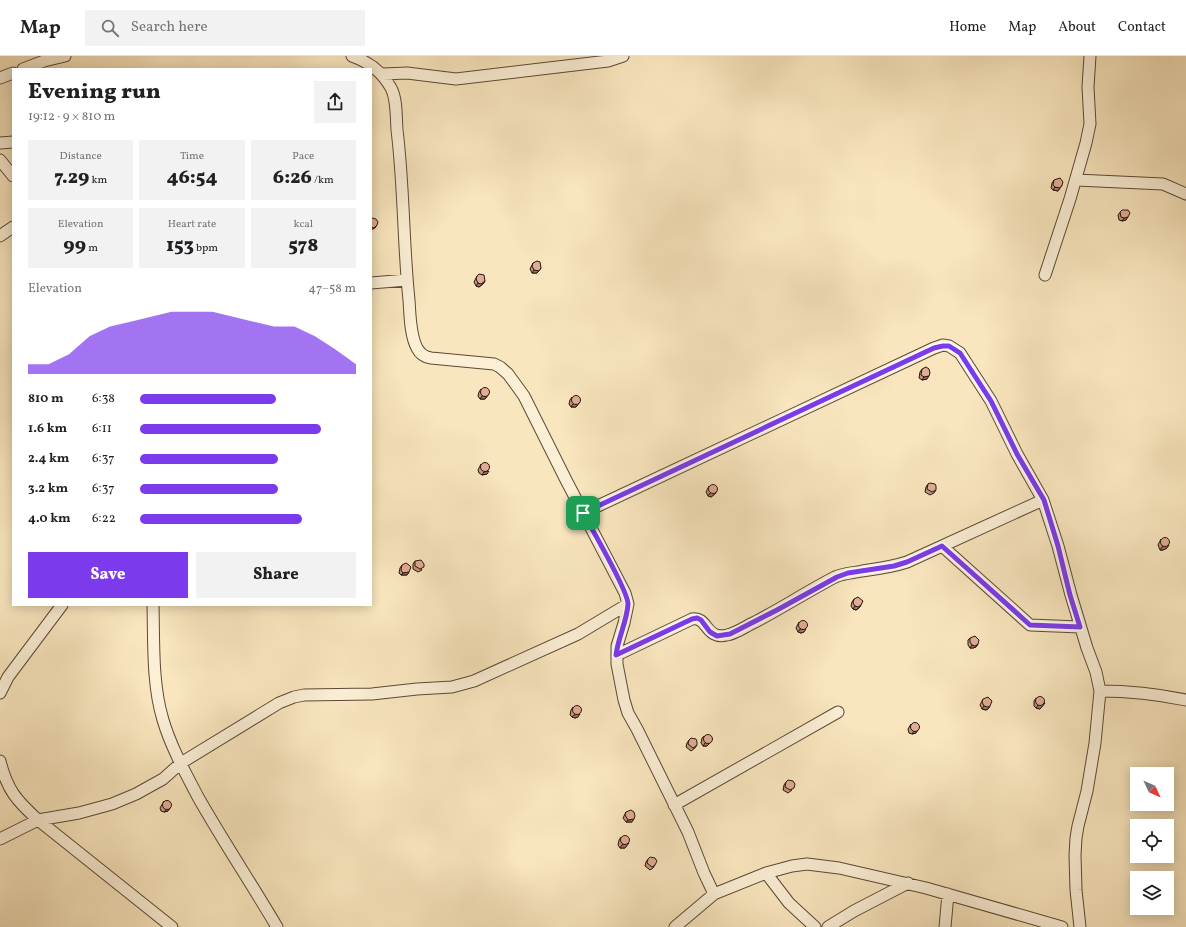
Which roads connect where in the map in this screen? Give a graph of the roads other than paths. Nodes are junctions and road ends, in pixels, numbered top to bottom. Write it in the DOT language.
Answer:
graph roads {
  1 [pos="65,56"];
  2 [pos="352,56"];
  3 [pos="374,56"];
  4 [pos="623,56"];
  5 [pos="1090,56"];
  6 [pos="26,68"];
  7 [pos="379,71"];
  8 [pos="12,73"];
  9 [pos="0,78"];
  10 [pos="12,142"];
  11 [pos="0,143"];
  12 [pos="0,160"];
  13 [pos="12,175"];
  14 [pos="1076,180"];
  15 [pos="1186,194"];
  16 [pos="12,228"];
  17 [pos="0,236"];
  18 [pos="1045,275"];
  19 [pos="407,280"];
  20 [pos="372,283"];
  21 [pos="1044,500"];
  22 [pos="583,513"];
  23 [pos="942,546"];
  24 [pos="628,604"];
  25 [pos="61,606"];
  26 [pos="153,606"];
  27 [pos="1080,627"];
  28 [pos="616,655"];
  29 [pos="1100,691"];
  30 [pos="0,693"];
  31 [pos="1186,700"];
  32 [pos="838,712"];
  33 [pos="0,761"];
  34 [pos="180,763"];
  35 [pos="674,805"];
  36 [pos="38,820"];
  37 [pos="0,839"];
  38 [pos="766,873"];
  39 [pos="908,884"];
  40 [pos="714,894"];
  41 [pos="948,894"];
  42 [pos="172,927"];
  43 [pos="277,927"];
  44 [pos="675,927"];
  45 [pos="815,927"];
  46 [pos="828,927"];
  47 [pos="945,927"];
  48 [pos="1062,927"];
  49 [pos="1080,927"];
  1 -- 6 [label="street"];
  2 -- 7 [label="street"];
  3 -- 7 [label="street"];
  4 -- 7 [label="street"];
  5 -- 14 [label="street"];
  7 -- 19 [label="street"];
  8 -- 9 [label="street"];
  10 -- 11 [label="street"];
  12 -- 13 [label="street"];
  14 -- 15 [label="street"];
  14 -- 18 [label="street"];
  16 -- 17 [label="street"];
  19 -- 20 [label="street"];
  19 -- 22 [label="street"];
  21 -- 22 [label="street"];
  21 -- 23 [label="street"];
  21 -- 27 [label="street"];
  22 -- 24 [label="street"];
  23 -- 27 [label="street"];
  23 -- 28 [label="street"];
  24 -- 28 [label="street"];
  24 -- 34 [label="street"];
  25 -- 30 [label="street"];
  26 -- 34 [label="street"];
  27 -- 29 [label="street"];
  28 -- 35 [label="street"];
  29 -- 31 [label="street"];
  29 -- 49 [label="street"];
  32 -- 35 [label="street"];
  33 -- 36 [label="street"];
  34 -- 36 [label="street"];
  34 -- 43 [label="street"];
  35 -- 40 [label="street"];
  36 -- 37 [label="street"];
  36 -- 42 [label="street"];
  38 -- 39 [label="street"];
  38 -- 40 [label="street"];
  38 -- 45 [label="street"];
  39 -- 41 [label="street"];
  39 -- 46 [label="street"];
  40 -- 44 [label="street"];
  41 -- 47 [label="street"];
  41 -- 48 [label="street"];
}
